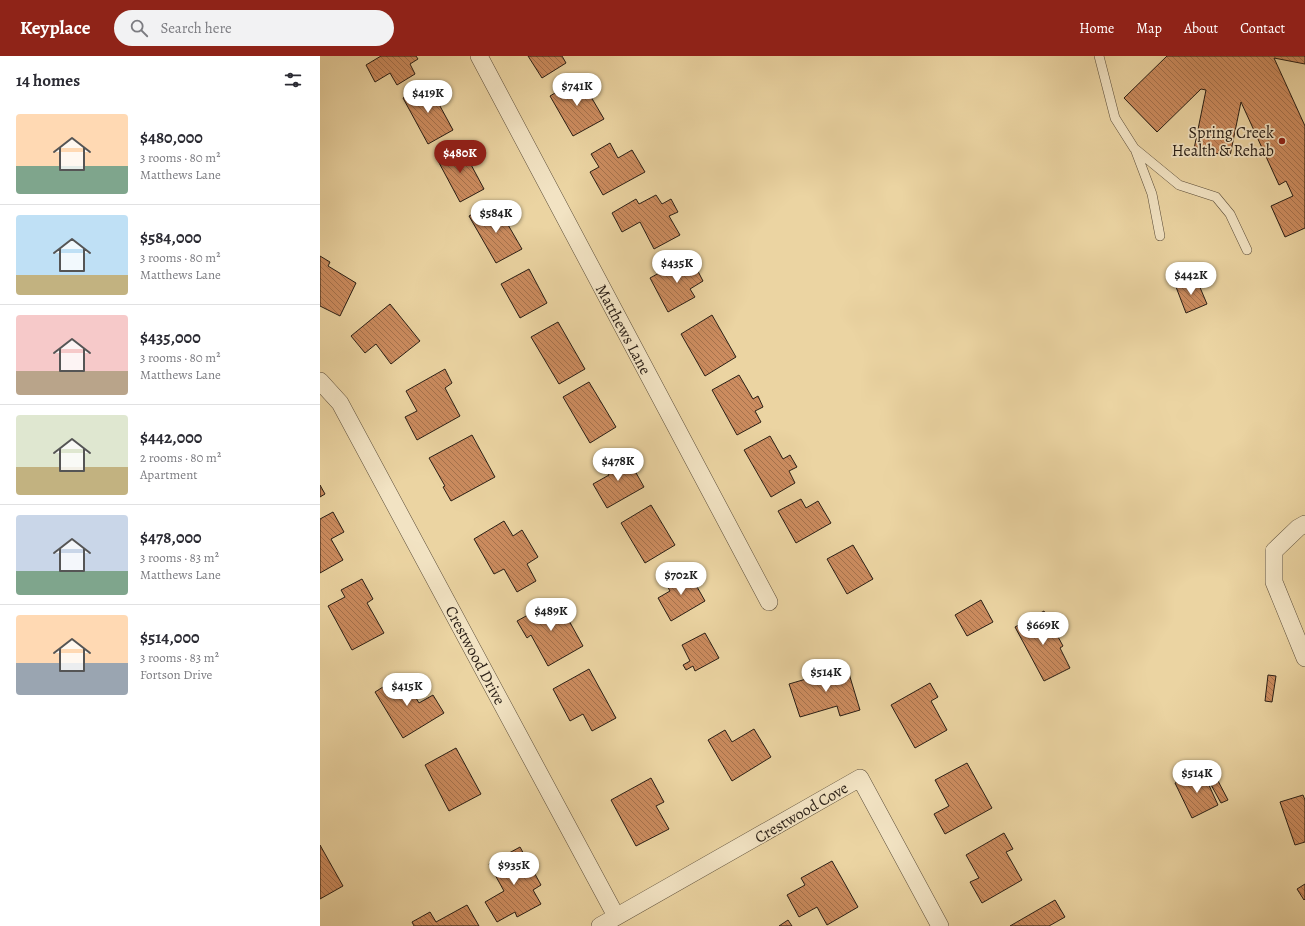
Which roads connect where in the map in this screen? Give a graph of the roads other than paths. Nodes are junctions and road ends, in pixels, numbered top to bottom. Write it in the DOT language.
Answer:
graph roads {
  1 [pos="479,56"];
  2 [pos="1099,56"];
  3 [pos="1134,148"];
  4 [pos="1160,236"];
  5 [pos="1247,250"];
  6 [pos="320,380"];
  7 [pos="1305,524"];
  8 [pos="769,602"];
  9 [pos="1305,658"];
  10 [pos="616,916"];
  11 [pos="600,926"];
  12 [pos="940,926"];
  1 -- 8 [label="street, Matthews Lane"];
  2 -- 3 [label="lane"];
  3 -- 4 [label="lane"];
  3 -- 5 [label="lane"];
  6 -- 10 [label="street, Crestwood Drive"];
  7 -- 9 [label="street"];
  10 -- 11 [label="street"];
  10 -- 12 [label="street, Crestwood Cove"];
}
